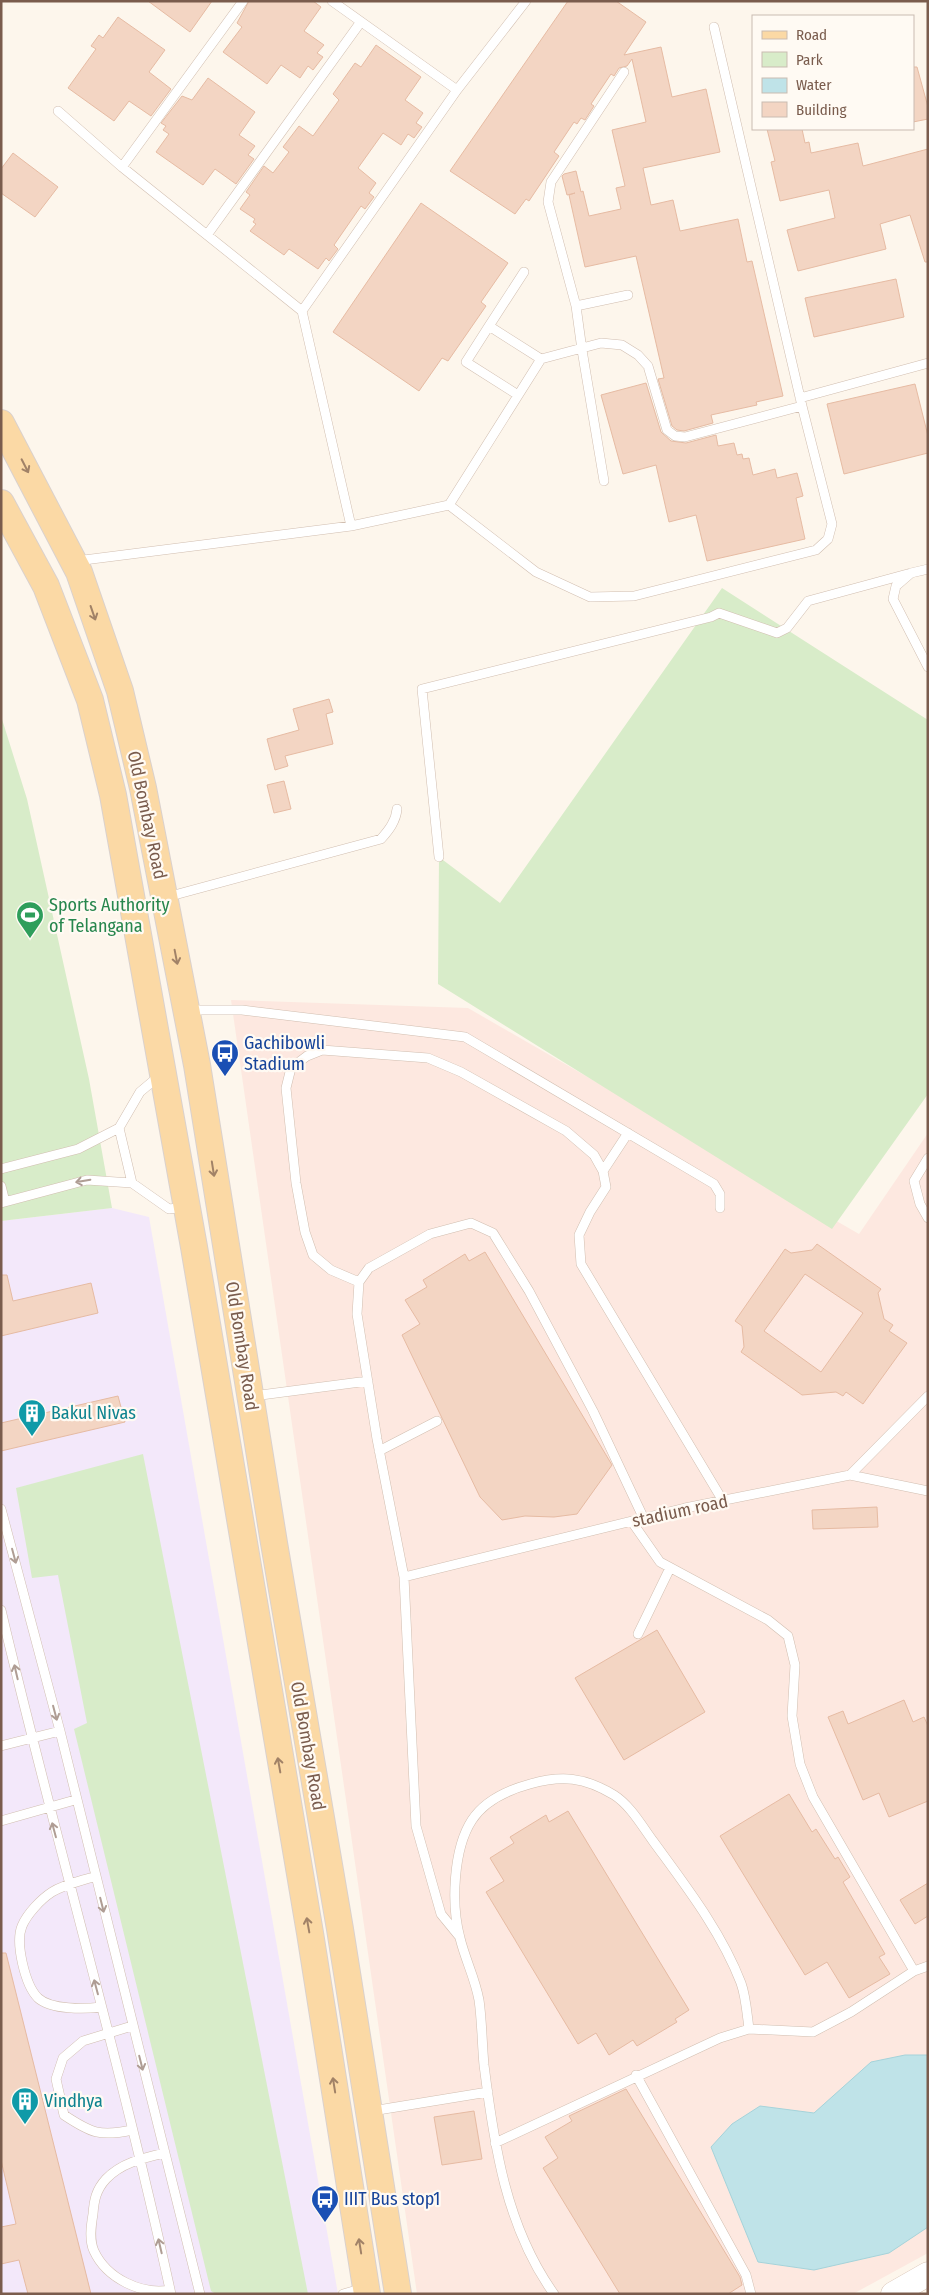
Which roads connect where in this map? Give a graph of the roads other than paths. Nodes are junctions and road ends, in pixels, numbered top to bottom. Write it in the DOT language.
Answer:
graph roads {
  1 [pos="243,1"];
  2 [pos="332,1"];
  3 [pos="526,1"];
  4 [pos="360,23"];
  5 [pos="714,26"];
  6 [pos="624,72"];
  7 [pos="457,90"];
  8 [pos="58,111"];
  9 [pos="122,167"];
  10 [pos="207,235"];
  11 [pos="524,272"];
  12 [pos="628,295"];
  13 [pos="576,306"];
  14 [pos="302,311"];
  15 [pos="489,326"];
  16 [pos="582,350"];
  17 [pos="541,359"];
  18 [pos="928,363"];
  19 [pos="518,395"];
  20 [pos="801,402"];
  21 [pos="3,430"];
  22 [pos="604,481"];
  23 [pos="1,502"];
  24 [pos="449,505"];
  25 [pos="351,526"];
  26 [pos="74,561"];
  27 [pos="928,569"];
  28 [pos="911,574"];
  29 [pos="928,667"];
  30 [pos="397,809"];
  31 [pos="439,857"];
  32 [pos="165,898"];
  33 [pos="186,1010"];
  34 [pos="164,1072"];
  35 [pos="119,1128"];
  36 [pos="628,1133"];
  37 [pos="207,1134"];
  38 [pos="175,1139"];
  39 [pos="928,1158"];
  40 [pos="1,1169"];
  41 [pos="603,1171"];
  42 [pos="132,1183"];
  43 [pos="1,1186"];
  44 [pos="3,1202"];
  45 [pos="186,1208"];
  46 [pos="720,1208"];
  47 [pos="928,1218"];
  48 [pos="359,1282"];
  49 [pos="368,1381"];
  50 [pos="250,1396"];
  51 [pos="928,1396"];
  52 [pos="437,1421"];
  53 [pos="379,1451"];
  54 [pos="850,1475"];
  55 [pos="928,1490"];
  56 [pos="723,1501"];
  57 [pos="1,1509"];
  58 [pos="644,1519"];
  59 [pos="632,1522"];
  60 [pos="670,1568"];
  61 [pos="404,1577"];
  62 [pos="1,1610"];
  63 [pos="638,1634"];
  64 [pos="60,1731"];
  65 [pos="31,1739"];
  66 [pos="1,1746"];
  67 [pos="76,1800"];
  68 [pos="49,1808"];
  69 [pos="1,1821"];
  70 [pos="96,1876"];
  71 [pos="69,1884"];
  72 [pos="459,1936"];
  73 [pos="928,1966"];
  74 [pos="914,1971"];
  75 [pos="101,2007"];
  76 [pos="132,2026"];
  77 [pos="749,2029"];
  78 [pos="108,2032"];
  79 [pos="636,2075"];
  80 [pos="488,2092"];
  81 [pos="369,2111"];
  82 [pos="132,2130"];
  83 [pos="495,2143"];
  84 [pos="164,2153"];
  85 [pos="140,2159"];
  86 [pos="928,2274"];
  87 [pos="171,2292"];
  88 [pos="359,2292"];
  89 [pos="200,2294"];
  90 [pos="398,2294"];
  91 [pos="554,2294"];
  92 [pos="751,2294"];
  93 [pos="893,2294"];
  1 -- 9 [label="lane"];
  2 -- 4 [label="lane"];
  3 -- 7 [label="lane"];
  4 -- 7 [label="lane"];
  4 -- 10 [label="lane"];
  5 -- 20 [label="lane"];
  6 -- 13 [label="lane"];
  7 -- 14 [label="lane"];
  8 -- 9 [label="lane"];
  9 -- 10 [label="lane"];
  10 -- 14 [label="lane"];
  11 -- 15 [label="lane"];
  12 -- 13 [label="lane"];
  13 -- 16 [label="lane"];
  14 -- 25 [label="lane"];
  15 -- 17 [label="lane"];
  15 -- 19 [label="lane"];
  16 -- 17 [label="lane"];
  16 -- 20 [label="lane"];
  16 -- 22 [label="lane"];
  17 -- 19 [label="lane"];
  18 -- 20 [label="lane"];
  19 -- 24 [label="lane"];
  20 -- 24 [label="lane"];
  21 -- 26 [label="main road, Old Bombay Road, one-way"];
  23 -- 34 [label="main road, Old Bombay Road"];
  24 -- 25 [label="lane"];
  25 -- 26 [label="lane"];
  26 -- 32 [label="main road, Old Bombay Road, one-way"];
  27 -- 28 [label="lane"];
  28 -- 29 [label="lane"];
  28 -- 31 [label="lane"];
  30 -- 32 [label="lane"];
  32 -- 33 [label="main road, Old Bombay Road, one-way"];
  33 -- 36 [label="lane"];
  33 -- 37 [label="main road, Old Bombay Road"];
  34 -- 35 [label="lane"];
  34 -- 38 [label="main road, Old Bombay Road"];
  35 -- 40 [label="lane"];
  35 -- 42 [label="lane"];
  36 -- 41 [label="lane"];
  36 -- 46 [label="lane"];
  37 -- 38 [label="main road"];
  37 -- 50 [label="main road, Old Bombay Road, one-way"];
  38 -- 45 [label="main road, Old Bombay Road"];
  39 -- 47 [label="lane"];
  41 -- 48 [label="lane"];
  41 -- 56 [label="lane"];
  42 -- 44 [label="lane, one-way"];
  42 -- 45 [label="lane"];
  43 -- 44 [label="lane"];
  88 -- 45 [label="main road, Old Bombay Road, one-way"];
  48 -- 49 [label="lane"];
  48 -- 58 [label="lane"];
  49 -- 50 [label="lane"];
  49 -- 53 [label="lane"];
  50 -- 81 [label="main road, Old Bombay Road"];
  51 -- 54 [label="lane"];
  52 -- 53 [label="lane"];
  53 -- 61 [label="lane"];
  54 -- 55 [label="lane"];
  54 -- 56 [label="lane, stadium road"];
  56 -- 58 [label="lane, stadium road"];
  57 -- 64 [label="lane, one-way"];
  58 -- 59 [label="lane, stadium road"];
  59 -- 60 [label="lane"];
  59 -- 61 [label="lane, stadium road"];
  60 -- 63 [label="lane"];
  60 -- 74 [label="lane"];
  61 -- 72 [label="lane"];
  65 -- 62 [label="lane, one-way"];
  64 -- 65 [label="lane"];
  64 -- 67 [label="lane"];
  65 -- 66 [label="lane"];
  65 -- 68 [label="lane"];
  67 -- 68 [label="lane"];
  67 -- 70 [label="lane"];
  68 -- 69 [label="lane"];
  71 -- 68 [label="lane, one-way"];
  70 -- 71 [label="lane"];
  70 -- 76 [label="lane, one-way"];
  75 -- 71 [label="lane, one-way"];
  71 -- 75 [label="lane"];
  72 -- 77 [label="lane"];
  72 -- 80 [label="lane"];
  73 -- 74 [label="lane"];
  74 -- 77 [label="lane"];
  75 -- 78 [label="lane"];
  76 -- 78 [label="lane"];
  76 -- 84 [label="lane, one-way"];
  77 -- 79 [label="lane"];
  78 -- 82 [label="lane"];
  78 -- 82 [label="lane"];
  79 -- 83 [label="lane"];
  79 -- 92 [label="lane"];
  80 -- 81 [label="lane"];
  80 -- 83 [label="lane"];
  81 -- 90 [label="main road, Old Bombay Road"];
  82 -- 85 [label="lane"];
  83 -- 91 [label="lane"];
  84 -- 85 [label="lane"];
  84 -- 89 [label="lane"];
  87 -- 85 [label="lane, one-way"];
  85 -- 87 [label="lane"];
  86 -- 93 [label="main road"];
}
